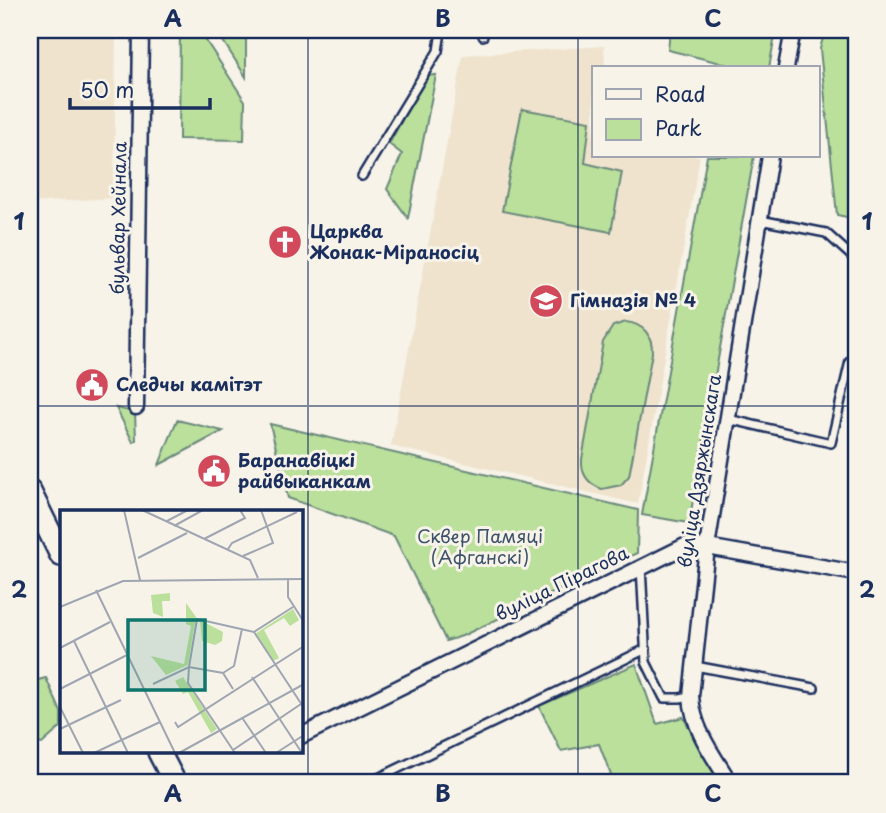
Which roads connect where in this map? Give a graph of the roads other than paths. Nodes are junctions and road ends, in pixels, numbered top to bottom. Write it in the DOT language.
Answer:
graph roads {
  1 [pos="141,30"];
  2 [pos="793,30"];
  3 [pos="440,38"];
  4 [pos="786,66"];
  5 [pos="770,158"];
  6 [pos="362,176"];
  7 [pos="759,220"];
  8 [pos="856,260"];
  9 [pos="856,363"];
  10 [pos="136,407"];
  11 [pos="727,419"];
  12 [pos="30,492"];
  13 [pos="707,547"];
  14 [pos="60,553"];
  15 [pos="641,566"];
  16 [pos="856,573"];
  17 [pos="646,649"];
  18 [pos="694,666"];
  19 [pos="814,688"];
  20 [pos="691,696"];
  21 [pos="303,735"];
  22 [pos="160,754"];
  23 [pos="175,783"];
  24 [pos="368,783"];
  25 [pos="730,783"];
  1 -- 10 [label="street, бульвар Хейнала"];
  2 -- 4 [label="street"];
  3 -- 6 [label="lane"];
  5 -- 7 [label="street, вуліца Дзяржынскага"];
  7 -- 8 [label="lane"];
  7 -- 11 [label="street, вуліца Дзяржынскага"];
  9 -- 11 [label="lane"];
  11 -- 13 [label="street, вуліца Дзяржынскага"];
  12 -- 14 [label="main road"];
  13 -- 15 [label="street, вуліца Пірагова"];
  13 -- 16 [label="street, вуліца Пірагова"];
  13 -- 18 [label="street, вуліца Дзяржынскага"];
  15 -- 17 [label="lane"];
  15 -- 21 [label="street, вуліца Пірагова"];
  17 -- 20 [label="lane"];
  17 -- 24 [label="lane"];
  18 -- 19 [label="lane"];
  18 -- 20 [label="street, вуліца Дзяржынскага"];
  20 -- 25 [label="street, вуліца Дзяржынскага"];
  22 -- 23 [label="main road"];
}
